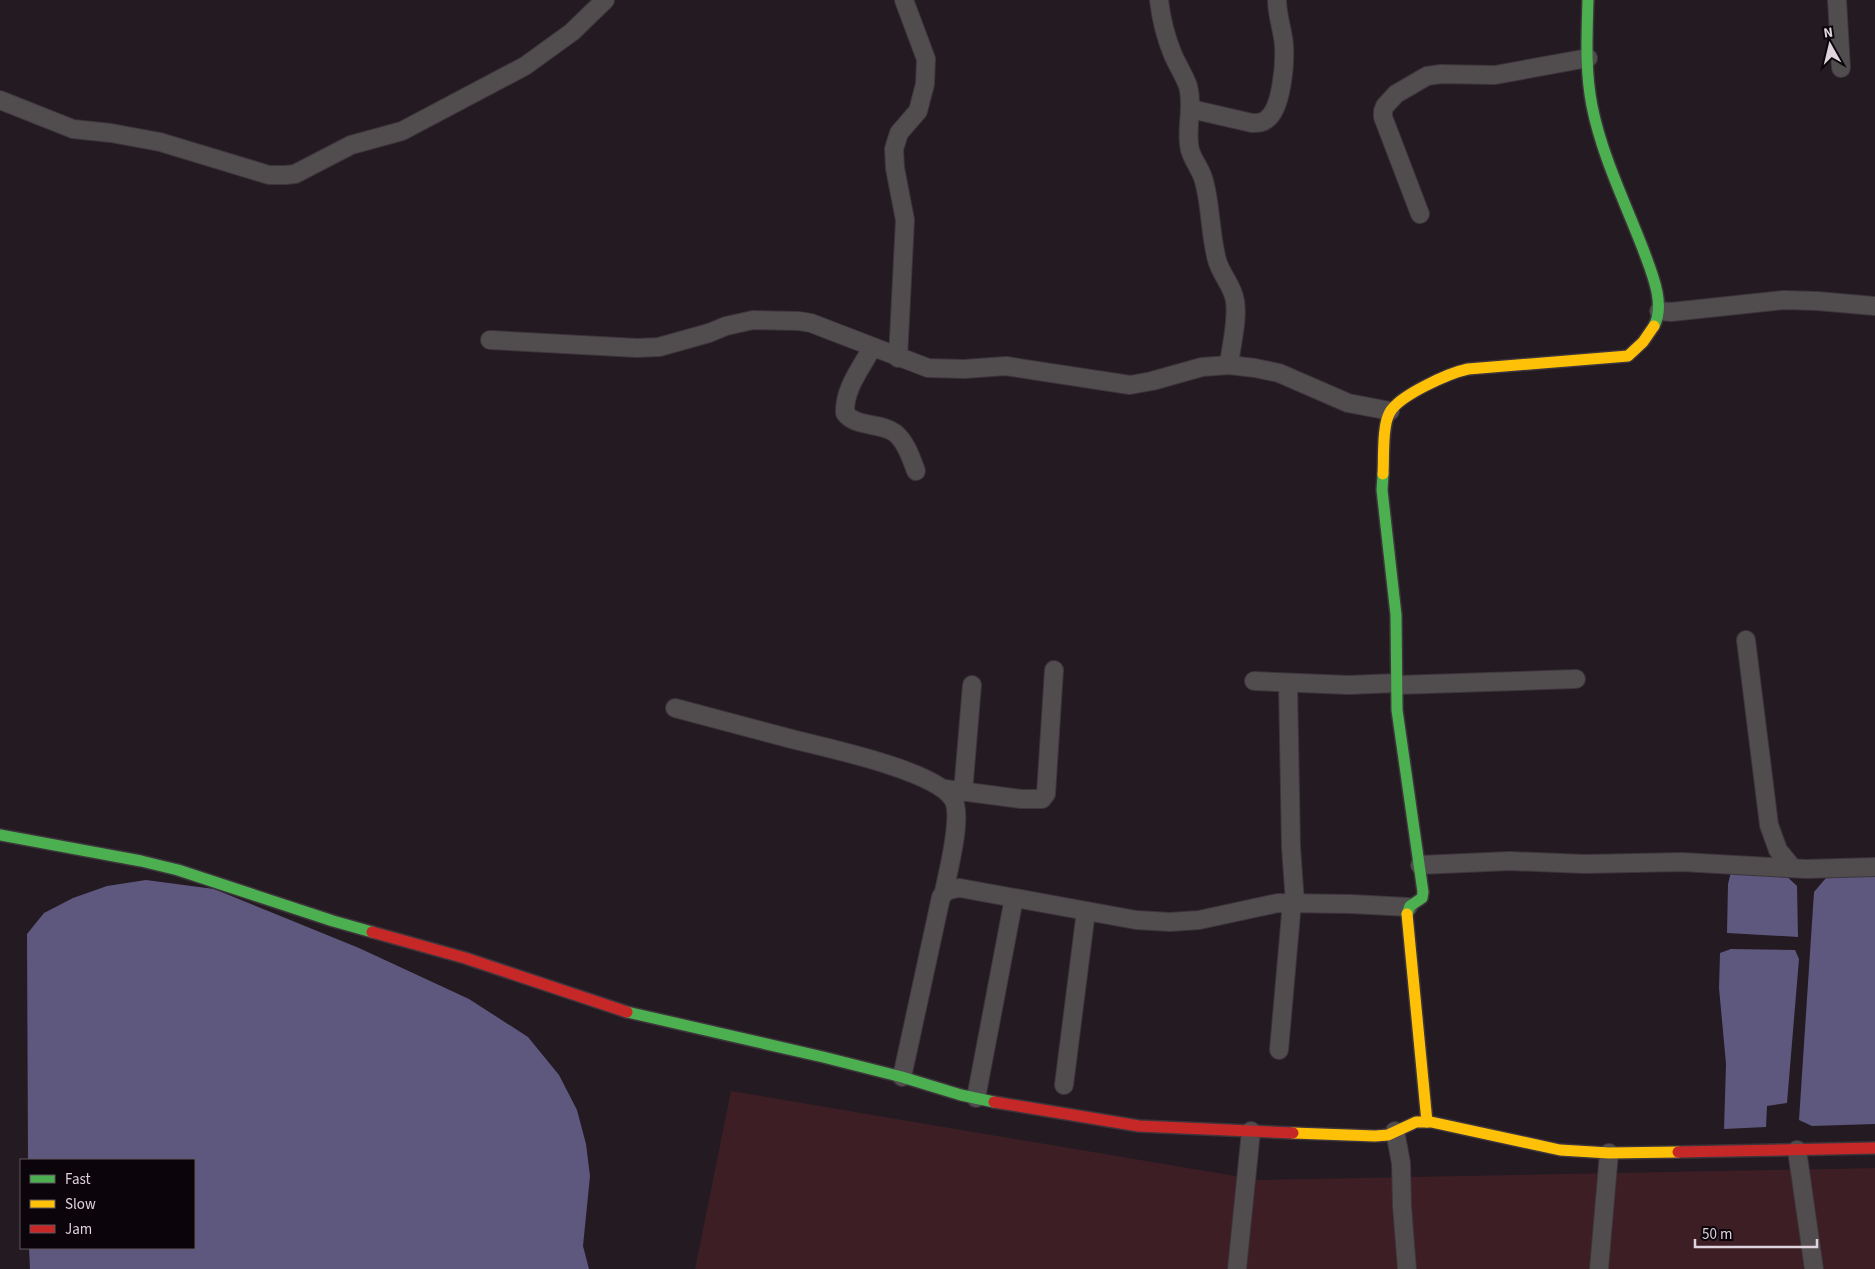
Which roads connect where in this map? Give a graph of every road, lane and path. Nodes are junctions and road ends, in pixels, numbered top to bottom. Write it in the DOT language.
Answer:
graph roads {
  1 [pos="605,0"];
  2 [pos="904,0"];
  3 [pos="1159,0"];
  4 [pos="1277,0"];
  5 [pos="1588,0"];
  6 [pos="1837,0"];
  7 [pos="1588,58"];
  8 [pos="1841,68"];
  9 [pos="0,100"];
  10 [pos="1191,109"];
  11 [pos="1420,214"];
  12 [pos="1875,306"];
  13 [pos="1659,312"];
  14 [pos="490,340"];
  15 [pos="872,348"];
  16 [pos="898,358"];
  17 [pos="1228,365"];
  18 [pos="1390,411"];
  19 [pos="916,471"];
  20 [pos="1746,640"];
  21 [pos="1054,670"];
  22 [pos="1576,679"];
  23 [pos="1254,681"];
  24 [pos="1288,683"];
  25 [pos="972,684"];
  26 [pos="1390,684"];
  27 [pos="675,708"];
  28 [pos="945,789"];
  29 [pos="963,792"];
  30 [pos="0,835"];
  31 [pos="1420,865"];
  32 [pos="1792,867"];
  33 [pos="1875,867"];
  34 [pos="944,892"];
  35 [pos="1014,898"];
  36 [pos="1293,902"];
  37 [pos="1414,903"];
  38 [pos="1086,911"];
  39 [pos="1279,1050"];
  40 [pos="902,1077"];
  41 [pos="1064,1085"];
  42 [pos="976,1098"];
  43 [pos="1428,1122"];
  44 [pos="1251,1131"];
  45 [pos="1395,1131"];
  46 [pos="1875,1148"];
  47 [pos="1797,1150"];
  48 [pos="1610,1153"];
  49 [pos="1237,1269"];
  50 [pos="1407,1269"];
  51 [pos="1598,1269"];
  52 [pos="1814,1269"];
  1 -- 9 [label="street"];
  2 -- 16 [label="street"];
  3 -- 10 [label="street"];
  4 -- 10 [label="street"];
  5 -- 7 [label="street"];
  6 -- 8 [label="street"];
  7 -- 11 [label="street"];
  7 -- 13 [label="street"];
  10 -- 17 [label="street"];
  12 -- 13 [label="street"];
  13 -- 18 [label="street"];
  14 -- 15 [label="street"];
  15 -- 16 [label="street"];
  15 -- 19 [label="street"];
  16 -- 17 [label="street"];
  17 -- 18 [label="street"];
  18 -- 26 [label="street"];
  20 -- 32 [label="street"];
  21 -- 29 [label="street"];
  22 -- 26 [label="street"];
  23 -- 24 [label="street"];
  24 -- 26 [label="street"];
  24 -- 36 [label="street"];
  25 -- 29 [label="street"];
  26 -- 31 [label="street"];
  27 -- 28 [label="street"];
  28 -- 29 [label="street"];
  28 -- 34 [label="street"];
  30 -- 40 [label="street"];
  31 -- 32 [label="street"];
  31 -- 37 [label="street"];
  32 -- 33 [label="street"];
  34 -- 35 [label="street"];
  34 -- 40 [label="street"];
  35 -- 38 [label="street"];
  35 -- 42 [label="street"];
  36 -- 37 [label="street"];
  36 -- 38 [label="street"];
  36 -- 39 [label="street"];
  37 -- 43 [label="street"];
  38 -- 41 [label="street"];
  40 -- 42 [label="street"];
  42 -- 44 [label="street"];
  43 -- 45 [label="street"];
  43 -- 48 [label="street"];
  44 -- 45 [label="street"];
  44 -- 49 [label="street"];
  45 -- 50 [label="street"];
  46 -- 47 [label="street"];
  47 -- 48 [label="street"];
  47 -- 52 [label="street"];
  48 -- 51 [label="street"];
}
